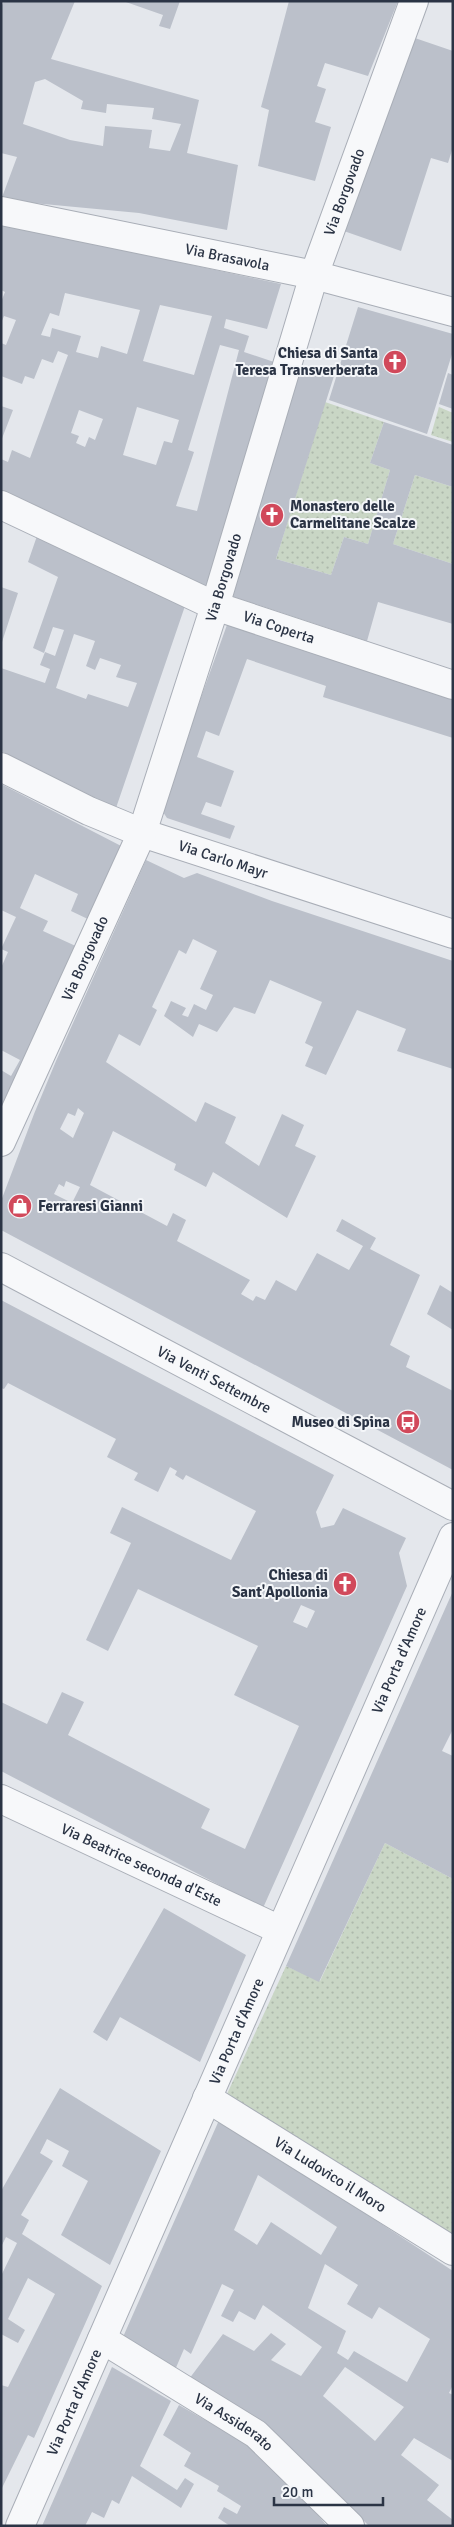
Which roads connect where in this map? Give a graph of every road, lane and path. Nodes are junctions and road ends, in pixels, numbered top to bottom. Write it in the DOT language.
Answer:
graph roads {
  1 [pos="414,1"];
  2 [pos="1,211"];
  3 [pos="314,275"];
  4 [pos="453,312"];
  5 [pos="1,505"];
  6 [pos="215,606"];
  7 [pos="453,685"];
  8 [pos="1,767"];
  9 [pos="142,833"];
  10 [pos="453,934"];
  11 [pos="1,1142"];
  12 [pos="1,1267"];
  13 [pos="453,1506"];
  14 [pos="453,1537"];
  15 [pos="1,1799"];
  16 [pos="280,1930"];
  17 [pos="207,2098"];
  18 [pos="453,2251"];
  19 [pos="102,2339"];
  20 [pos="20,2526"];
  21 [pos="350,2526"];
  1 -- 3 [label="street, Via Borgovado"];
  2 -- 3 [label="street, Via Brasavola"];
  3 -- 4 [label="street, Via Brasavola"];
  3 -- 6 [label="street, Via Borgovado"];
  5 -- 6 [label="street, Via Coperta"];
  6 -- 7 [label="street, Via Coperta"];
  6 -- 9 [label="street, Via Borgovado"];
  8 -- 9 [label="street, Via Carlo Mayr"];
  9 -- 10 [label="street, Via Carlo Mayr"];
  9 -- 11 [label="street, Via Borgovado"];
  12 -- 13 [label="street, Via Venti Settembre"];
  14 -- 16 [label="street, Via Porta d'Amore"];
  15 -- 16 [label="street, Via Beatrice seconda d'Este"];
  16 -- 17 [label="street, Via Porta d'Amore"];
  17 -- 18 [label="street, Via Ludovico il Moro"];
  17 -- 19 [label="street, Via Porta d'Amore"];
  19 -- 20 [label="street, Via Porta d'Amore"];
  19 -- 21 [label="street, Via Assiderato"];
}
